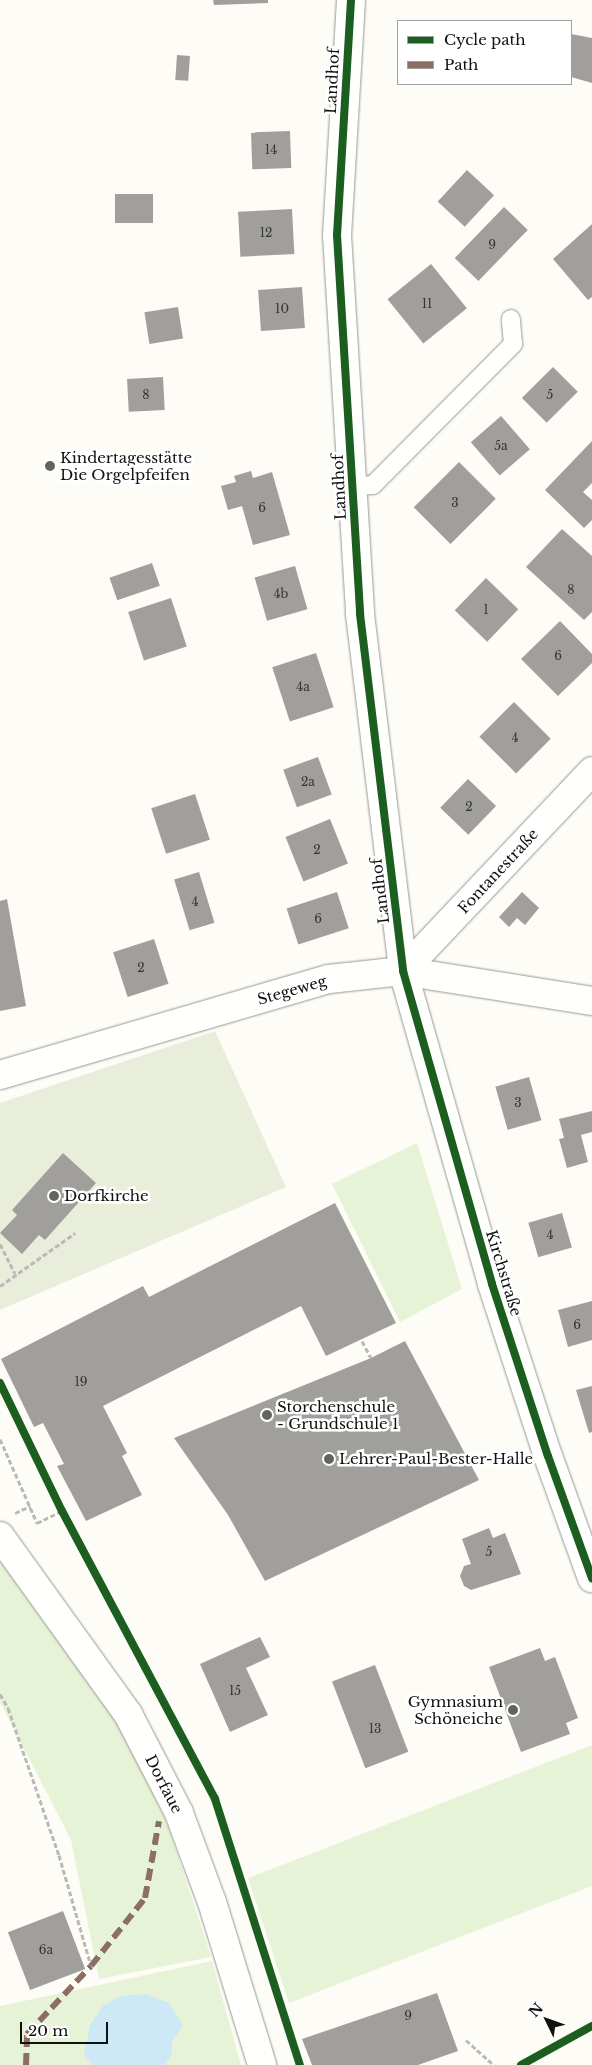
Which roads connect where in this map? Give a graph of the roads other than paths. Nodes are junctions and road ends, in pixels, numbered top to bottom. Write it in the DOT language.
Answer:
graph roads {
  1 [pos="352,0"];
  2 [pos="511,319"];
  3 [pos="353,487"];
  4 [pos="592,771"];
  5 [pos="403,971"];
  6 [pos="592,1001"];
  7 [pos="0,1075"];
  8 [pos="0,1536"];
  9 [pos="592,1578"];
  10 [pos="262,2065"];
  1 -- 3 [label="street, Landhof"];
  2 -- 3 [label="lane, Landhof"];
  3 -- 5 [label="street, Landhof"];
  4 -- 5 [label="street, Fontanestraße"];
  5 -- 6 [label="street, Stegeweg"];
  5 -- 7 [label="street, Stegeweg"];
  5 -- 9 [label="street, Kirchstraße"];
  8 -- 10 [label="street, Dorfaue"];
}
